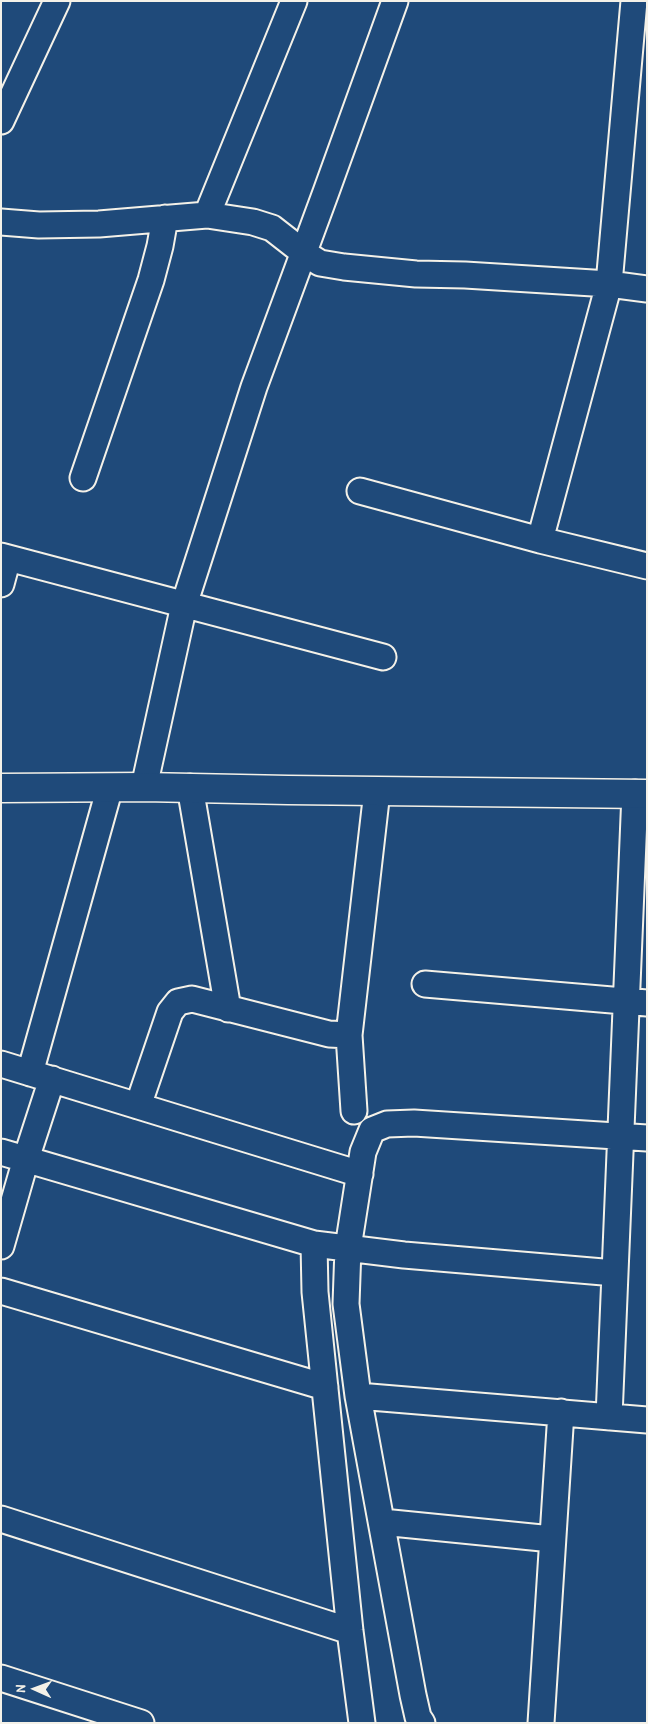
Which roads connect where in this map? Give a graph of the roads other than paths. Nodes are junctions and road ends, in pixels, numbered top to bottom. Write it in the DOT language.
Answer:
graph roads {
  1 [pos="57,1"];
  2 [pos="294,1"];
  3 [pos="395,1"];
  4 [pos="634,1"];
  5 [pos="1,121"];
  6 [pos="206,215"];
  7 [pos="165,218"];
  8 [pos="1,222"];
  9 [pos="304,253"];
  10 [pos="609,284"];
  11 [pos="647,289"];
  12 [pos="83,478"];
  13 [pos="360,491"];
  14 [pos="540,540"];
  15 [pos="4,557"];
  16 [pos="647,566"];
  17 [pos="1,584"];
  18 [pos="184,605"];
  19 [pos="384,657"];
  20 [pos="110,787"];
  21 [pos="144,787"];
  22 [pos="1,788"];
  23 [pos="190,788"];
  24 [pos="377,791"];
  25 [pos="641,794"];
  26 [pos="425,984"];
  27 [pos="637,1002"];
  28 [pos="228,1009"];
  29 [pos="349,1035"];
  30 [pos="1,1064"];
  31 [pos="41,1076"];
  32 [pos="138,1106"];
  33 [pos="354,1111"];
  34 [pos="621,1137"];
  35 [pos="647,1138"];
  36 [pos="1,1152"];
  37 [pos="26,1159"];
  38 [pos="360,1174"];
  39 [pos="314,1244"];
  40 [pos="1,1246"];
  41 [pos="348,1248"];
  42 [pos="615,1273"];
  43 [pos="1,1291"];
  44 [pos="325,1387"];
  45 [pos="358,1396"];
  46 [pos="561,1412"];
  47 [pos="609,1417"];
  48 [pos="647,1420"];
  49 [pos="1,1519"];
  50 [pos="382,1522"];
  51 [pos="552,1539"];
  52 [pos="350,1631"];
  53 [pos="1,1678"];
  54 [pos="141,1723"];
  55 [pos="362,1723"];
  56 [pos="422,1723"];
  57 [pos="541,1723"];
  1 -- 5 [label="street"];
  2 -- 6 [label="street"];
  3 -- 9 [label="street"];
  4 -- 10 [label="street"];
  6 -- 7 [label="street"];
  6 -- 9 [label="street"];
  7 -- 8 [label="street"];
  7 -- 12 [label="street"];
  9 -- 10 [label="street"];
  9 -- 18 [label="street"];
  10 -- 11 [label="street"];
  10 -- 14 [label="street"];
  13 -- 14 [label="street"];
  14 -- 16 [label="street"];
  15 -- 17 [label="street"];
  15 -- 18 [label="street"];
  18 -- 19 [label="street"];
  18 -- 21 [label="street"];
  20 -- 21 [label="main road"];
  20 -- 22 [label="main road"];
  20 -- 31 [label="street"];
  21 -- 23 [label="main road"];
  23 -- 24 [label="main road"];
  23 -- 28 [label="street"];
  24 -- 25 [label="main road"];
  24 -- 29 [label="street"];
  25 -- 27 [label="street"];
  26 -- 27 [label="street"];
  27 -- 34 [label="street"];
  28 -- 29 [label="street"];
  28 -- 32 [label="street"];
  29 -- 33 [label="street"];
  30 -- 31 [label="street"];
  31 -- 32 [label="street"];
  31 -- 37 [label="street"];
  32 -- 38 [label="street"];
  34 -- 35 [label="street"];
  34 -- 38 [label="street"];
  34 -- 42 [label="street"];
  36 -- 37 [label="street"];
  37 -- 39 [label="street"];
  37 -- 40 [label="street"];
  38 -- 41 [label="street"];
  39 -- 41 [label="street"];
  39 -- 44 [label="street"];
  41 -- 42 [label="street"];
  41 -- 45 [label="street"];
  42 -- 47 [label="street"];
  43 -- 44 [label="street"];
  44 -- 52 [label="street"];
  45 -- 46 [label="street"];
  45 -- 50 [label="street"];
  46 -- 47 [label="street"];
  46 -- 51 [label="street"];
  47 -- 48 [label="street"];
  49 -- 52 [label="street"];
  50 -- 51 [label="street"];
  50 -- 56 [label="street"];
  51 -- 57 [label="street"];
  52 -- 55 [label="street"];
  53 -- 54 [label="street"];
}
